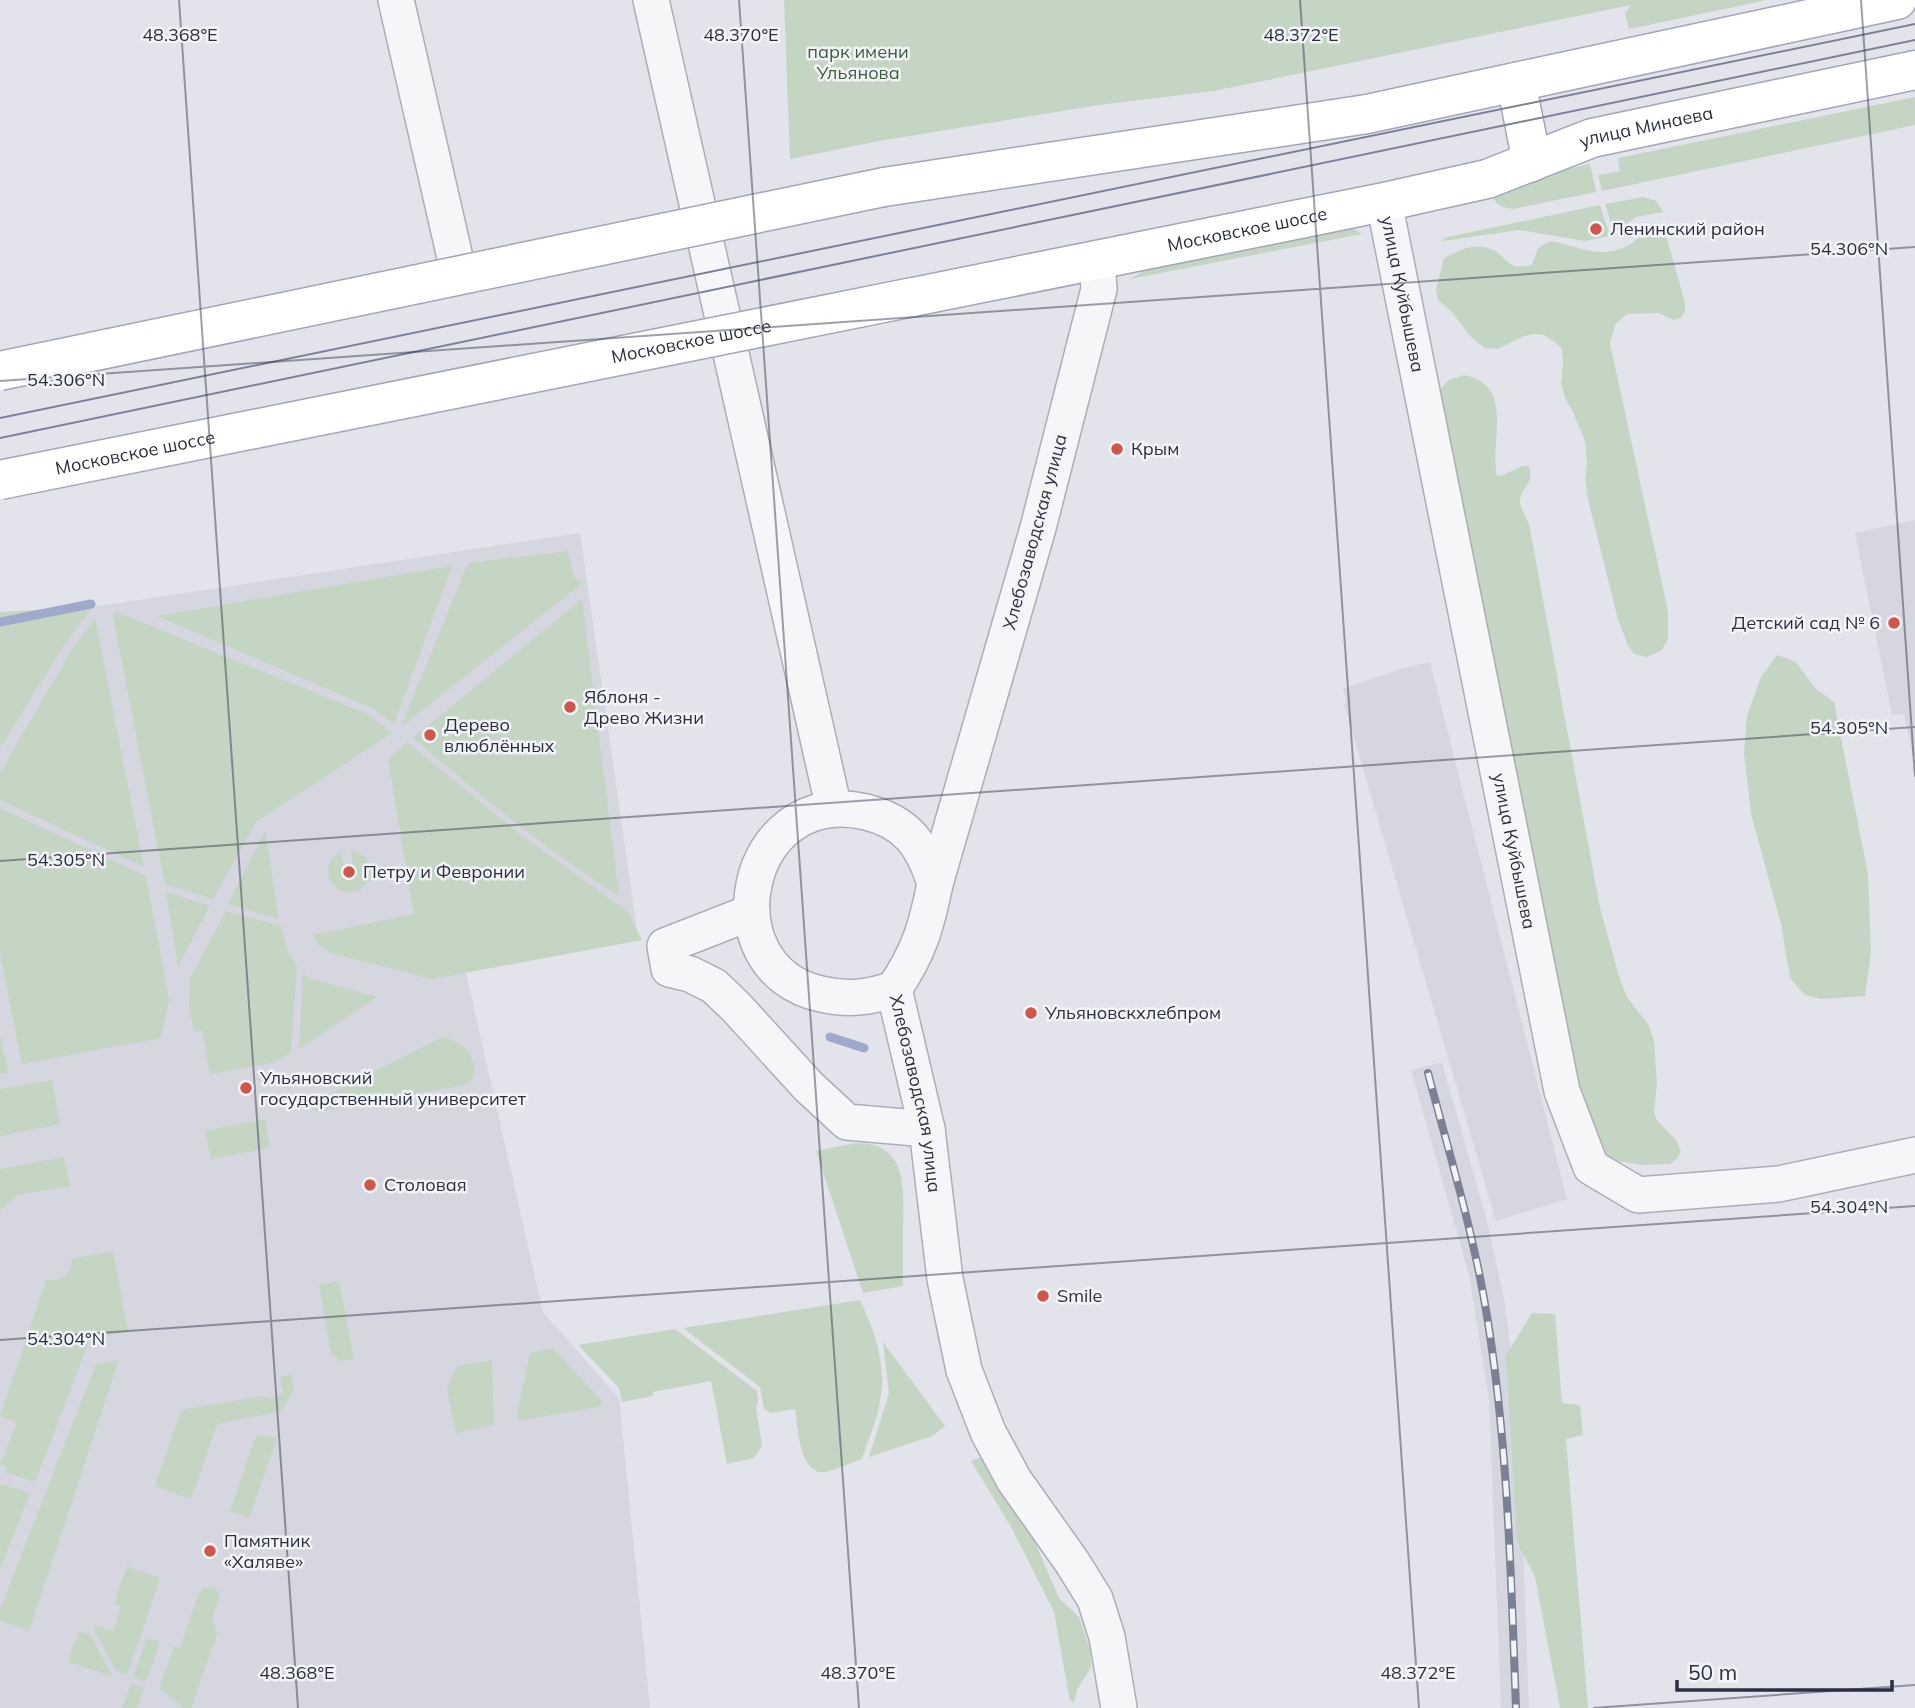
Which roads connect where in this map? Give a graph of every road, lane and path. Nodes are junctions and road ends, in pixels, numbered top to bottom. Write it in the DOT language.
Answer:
graph roads {
  1 [pos="396,0"];
  2 [pos="651,0"];
  3 [pos="1897,0"];
  4 [pos="1915,70"];
  5 [pos="1516,82"];
  6 [pos="1532,162"];
  7 [pos="1384,202"];
  8 [pos="1097,261"];
  9 [pos="459,275"];
  10 [pos="0,371"];
  11 [pos="0,480"];
  12 [pos="834,809"];
  13 [pos="935,884"];
  14 [pos="752,912"];
  15 [pos="894,989"];
  16 [pos="927,1129"];
  17 [pos="1915,1155"];
  18 [pos="1119,1708"];
  1 -- 9 [label="street"];
  2 -- 12 [label="street"];
  3 -- 5 [label="main road"];
  4 -- 6 [label="main road, улица Минаева"];
  5 -- 6 [label="main road"];
  5 -- 9 [label="main road, bridge"];
  6 -- 7 [label="main road, улица Минаева"];
  7 -- 8 [label="main road, Московское шоссе"];
  7 -- 17 [label="street, улица Куйбышева"];
  8 -- 11 [label="main road, Московское шоссе, bridge"];
  8 -- 13 [label="street, Хлебозаводская улица"];
  9 -- 10 [label="main road, bridge"];
  12 -- 13 [label="street"];
  12 -- 14 [label="street"];
  13 -- 15 [label="street, Хлебозаводская улица"];
  14 -- 15 [label="street"];
  14 -- 16 [label="street"];
  15 -- 16 [label="street, Хлебозаводская улица"];
  16 -- 18 [label="street, Хлебозаводская улица"];
}
